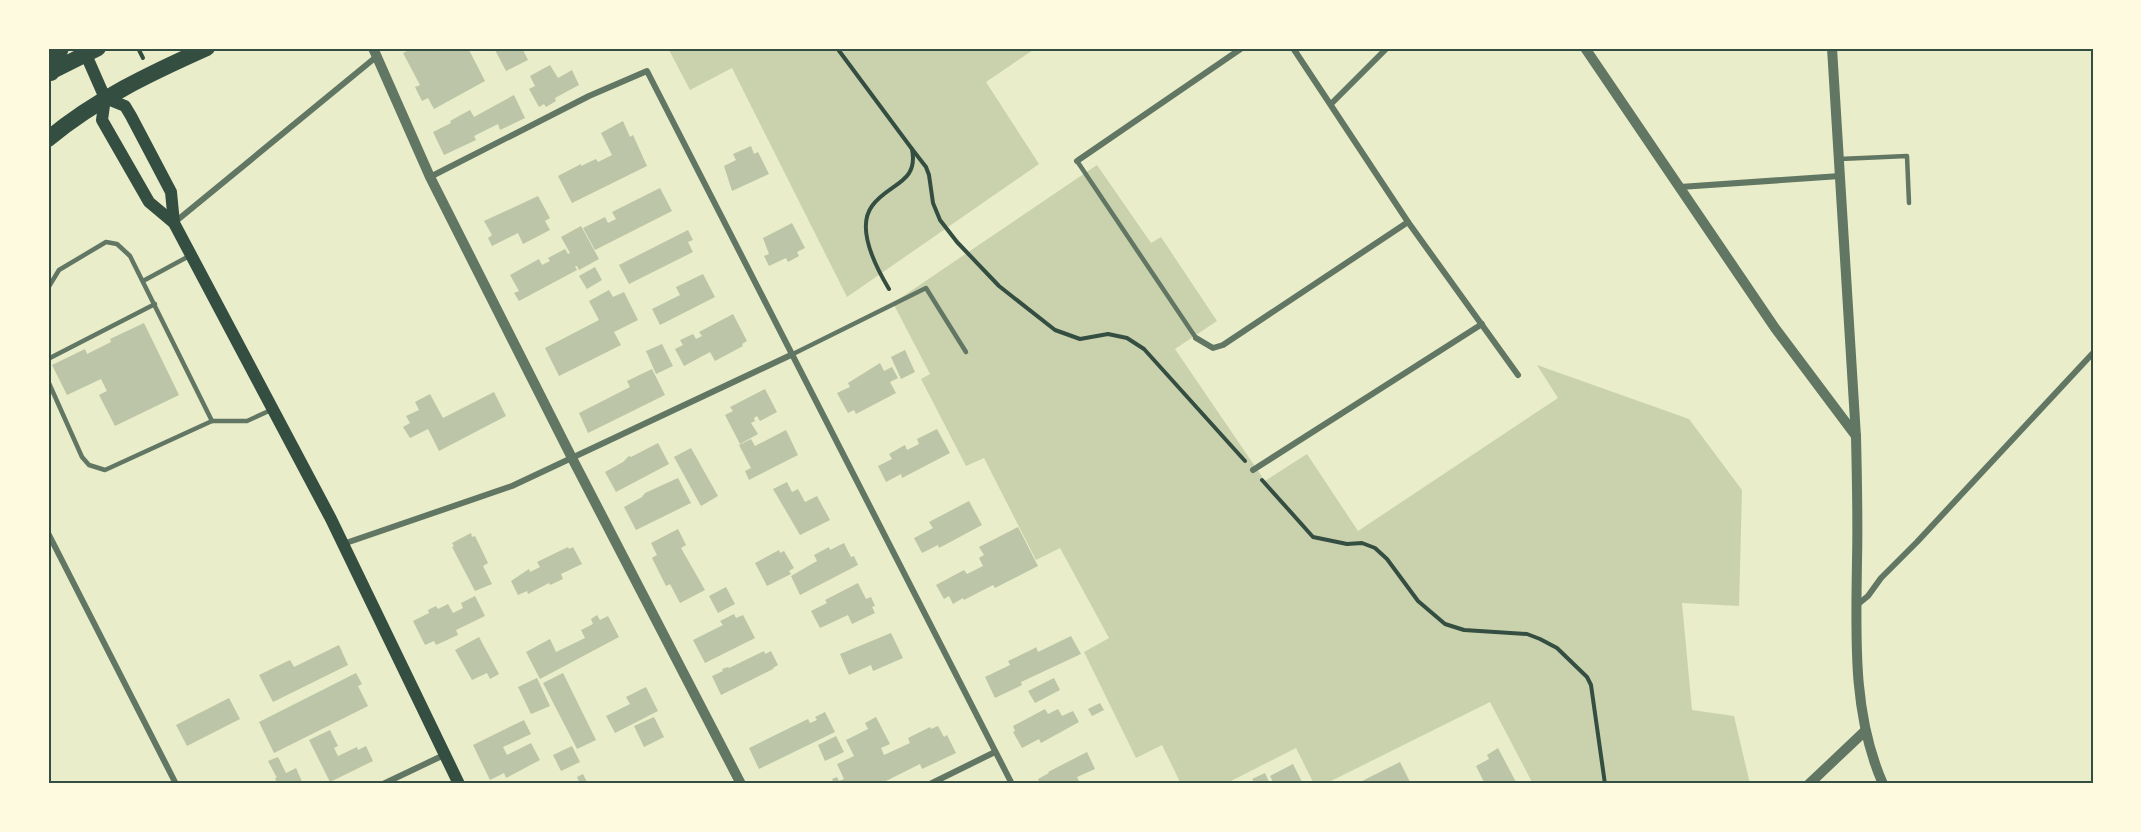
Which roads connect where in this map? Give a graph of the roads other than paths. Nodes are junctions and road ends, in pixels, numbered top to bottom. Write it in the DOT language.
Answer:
graph roads {
  1 [pos="61,48"];
  2 [pos="207,48"];
  3 [pos="1242,48"];
  4 [pos="1293,48"];
  5 [pos="1387,48"];
  6 [pos="1584,48"];
  7 [pos="1832,48"];
  8 [pos="89,50"];
  9 [pos="374,53"];
  10 [pos="49,74"];
  11 [pos="105,98"];
  12 [pos="1331,104"];
  13 [pos="48,139"];
  14 [pos="1840,159"];
  15 [pos="1077,161"];
  16 [pos="1841,176"];
  17 [pos="430,177"];
  18 [pos="1680,187"];
  19 [pos="1909,203"];
  20 [pos="1408,222"];
  21 [pos="174,223"];
  22 [pos="191,255"];
  23 [pos="143,281"];
  24 [pos="48,288"];
  25 [pos="155,304"];
  26 [pos="1482,324"];
  27 [pos="1196,338"];
  28 [pos="966,352"];
  29 [pos="2093,353"];
  30 [pos="793,354"];
  31 [pos="48,358"];
  32 [pos="1518,375"];
  33 [pos="48,381"];
  34 [pos="273,409"];
  35 [pos="212,421"];
  36 [pos="1856,437"];
  37 [pos="572,458"];
  38 [pos="1254,470"];
  39 [pos="48,533"];
  40 [pos="343,544"];
  41 [pos="1856,606"];
  42 [pos="1865,731"];
  43 [pos="995,752"];
  44 [pos="444,755"];
  45 [pos="176,784"];
  46 [pos="383,784"];
  47 [pos="459,784"];
  48 [pos="741,784"];
  49 [pos="930,784"];
  50 [pos="1012,784"];
  51 [pos="1809,784"];
  52 [pos="1883,784"];
  1 -- 10 [label="highway"];
  2 -- 11 [label="highway"];
  3 -- 15 [label="street"];
  4 -- 12 [label="street"];
  5 -- 12 [label="street"];
  6 -- 18 [label="street"];
  7 -- 14 [label="street"];
  8 -- 10 [label="highway"];
  8 -- 11 [label="main road"];
  9 -- 17 [label="street"];
  9 -- 21 [label="street"];
  11 -- 13 [label="highway"];
  11 -- 21 [label="main road"];
  11 -- 21 [label="main road"];
  12 -- 20 [label="street"];
  14 -- 16 [label="street"];
  14 -- 19 [label="lane"];
  15 -- 27 [label="lane"];
  16 -- 18 [label="street"];
  16 -- 36 [label="street"];
  17 -- 30 [label="street"];
  17 -- 37 [label="street"];
  18 -- 36 [label="street"];
  20 -- 26 [label="street"];
  20 -- 27 [label="street"];
  21 -- 22 [label="main road"];
  22 -- 23 [label="lane"];
  22 -- 34 [label="main road"];
  23 -- 24 [label="lane"];
  23 -- 25 [label="lane"];
  25 -- 31 [label="lane"];
  25 -- 35 [label="lane"];
  26 -- 32 [label="street"];
  26 -- 38 [label="street"];
  28 -- 30 [label="lane"];
  29 -- 41 [label="street"];
  30 -- 37 [label="street"];
  30 -- 43 [label="street"];
  33 -- 35 [label="lane"];
  34 -- 35 [label="lane"];
  34 -- 40 [label="main road"];
  36 -- 41 [label="street"];
  37 -- 40 [label="street"];
  37 -- 48 [label="street"];
  39 -- 45 [label="street"];
  40 -- 44 [label="main road"];
  41 -- 42 [label="street"];
  42 -- 51 [label="street"];
  42 -- 52 [label="street"];
  43 -- 49 [label="street"];
  43 -- 50 [label="street"];
  44 -- 46 [label="street"];
  44 -- 47 [label="main road"];
}
